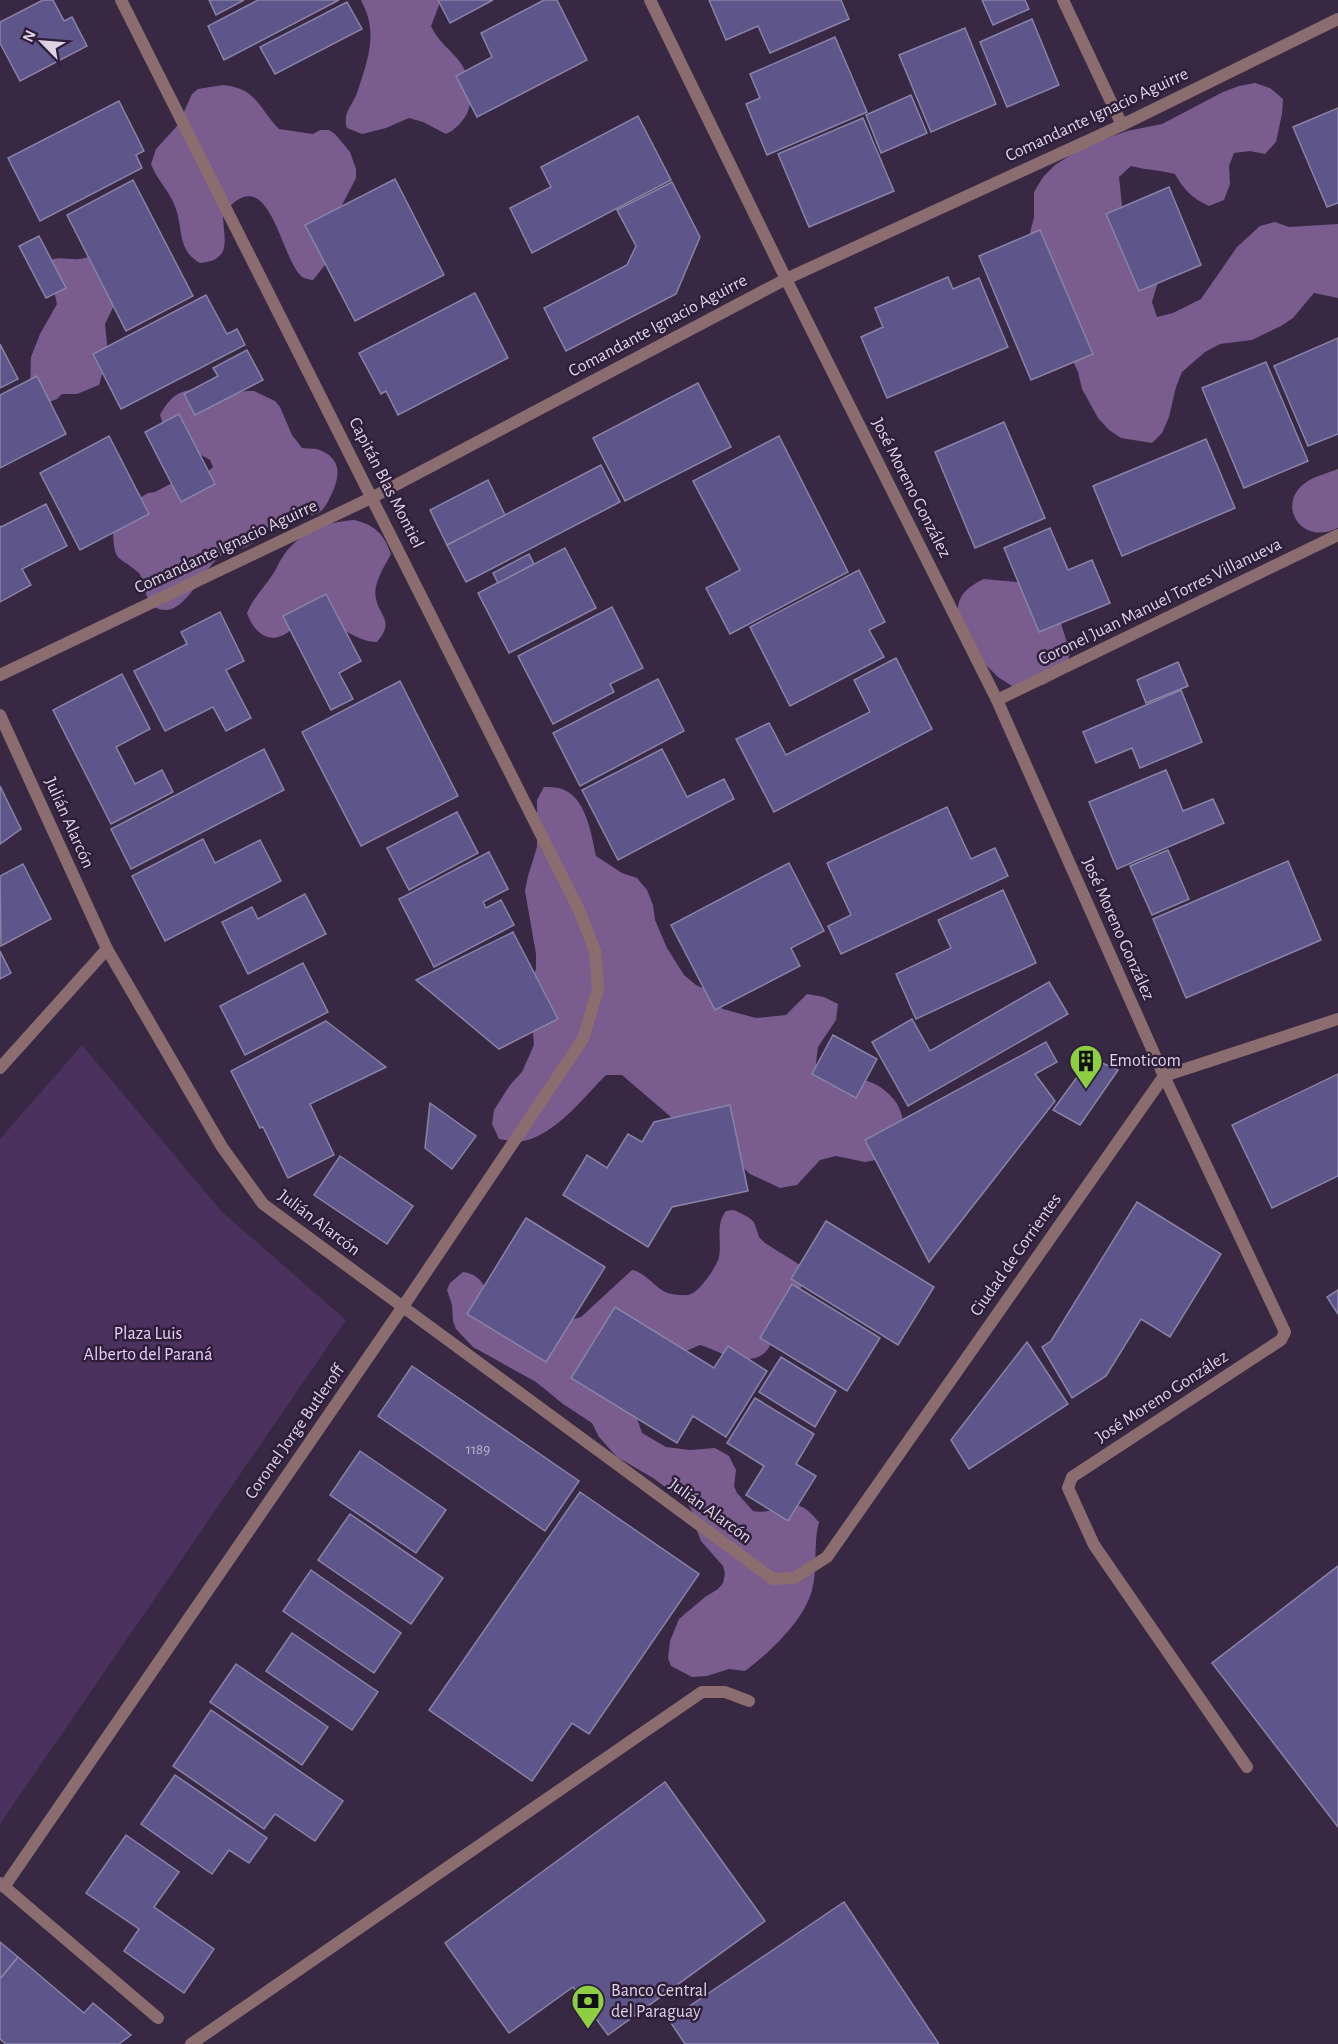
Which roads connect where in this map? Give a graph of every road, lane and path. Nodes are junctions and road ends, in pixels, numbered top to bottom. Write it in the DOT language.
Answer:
graph roads {
  1 [pos="121,0"];
  2 [pos="650,0"];
  3 [pos="1063,0"];
  4 [pos="1338,19"];
  5 [pos="1122,125"];
  6 [pos="786,279"];
  7 [pos="373,497"];
  8 [pos="1338,535"];
  9 [pos="0,675"];
  10 [pos="997,700"];
  11 [pos="0,715"];
  12 [pos="106,949"];
  13 [pos="598,989"];
  14 [pos="1338,1019"];
  15 [pos="0,1068"];
  16 [pos="1164,1076"];
  17 [pos="402,1308"];
  18 [pos="773,1579"];
  19 [pos="749,1701"];
  20 [pos="1247,1767"];
  21 [pos="2,1885"];
  22 [pos="158,2018"];
  23 [pos="191,2044"];
  1 -- 7 [label="street, Capitán Blas Montiel"];
  2 -- 6 [label="street, José Moreno González"];
  3 -- 5 [label="street"];
  4 -- 5 [label="street, Comandante Ignacio Aguirre"];
  5 -- 6 [label="street, Comandante Ignacio Aguirre"];
  6 -- 7 [label="street, Comandante Ignacio Aguirre"];
  6 -- 10 [label="street, José Moreno González"];
  7 -- 9 [label="street, Comandante Ignacio Aguirre"];
  7 -- 13 [label="street, Capitán Blas Montiel"];
  8 -- 10 [label="street, Coronel Juan Manuel Torres Villanueva"];
  10 -- 16 [label="street, José Moreno González"];
  11 -- 12 [label="street, Julián Alarcón"];
  12 -- 15 [label="street"];
  12 -- 17 [label="street, Julián Alarcón"];
  13 -- 17 [label="street, Coronel Jorge Butleroff"];
  14 -- 16 [label="street"];
  16 -- 18 [label="street, Ciudad de Corrientes"];
  16 -- 20 [label="street, José Moreno González"];
  17 -- 18 [label="street, Julián Alarcón"];
  17 -- 21 [label="street, Coronel Jorge Butleroff"];
  19 -- 23 [label="street"];
  21 -- 22 [label="street"];
}
